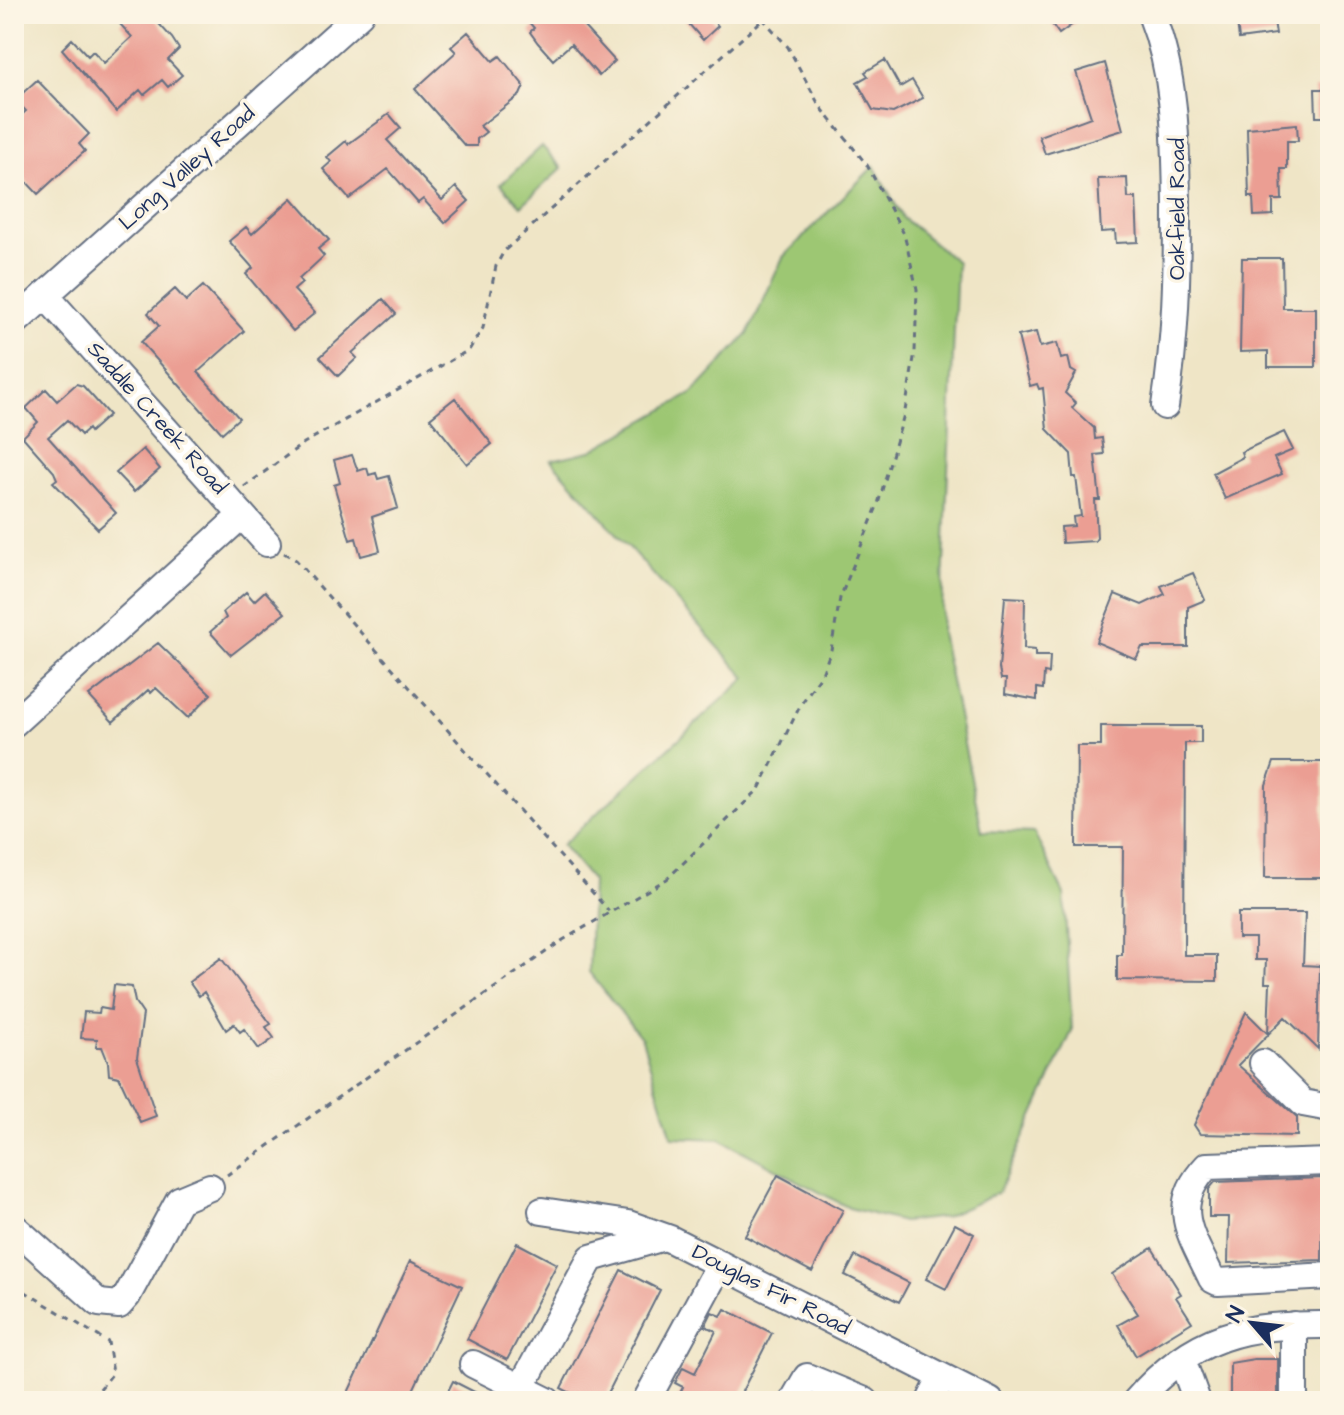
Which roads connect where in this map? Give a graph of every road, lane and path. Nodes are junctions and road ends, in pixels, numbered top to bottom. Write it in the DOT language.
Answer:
graph roads {
  1 [pos="360,14"];
  2 [pos="769,14"];
  3 [pos="1151,14"];
  4 [pos="763,19"];
  5 [pos="45,295"];
  6 [pos="14,323"];
  7 [pos="1165,406"];
  8 [pos="236,506"];
  9 [pos="267,543"];
  10 [pos="14,723"];
  11 [pos="610,913"];
  12 [pos="1263,1063"];
  13 [pos="1330,1108"];
  14 [pos="1330,1162"];
  15 [pos="210,1187"];
  16 [pos="542,1211"];
  17 [pos="14,1227"];
  18 [pos="664,1237"];
  19 [pos="720,1264"];
  20 [pos="1330,1276"];
  21 [pos="14,1285"];
  22 [pos="1294,1325"];
  23 [pos="1330,1325"];
  24 [pos="1182,1360"];
  25 [pos="473,1364"];
  26 [pos="942,1377"];
  27 [pos="521,1388"];
  28 [pos="90,1401"];
  29 [pos="547,1401"];
  30 [pos="646,1401"];
  31 [pos="793,1401"];
  32 [pos="865,1401"];
  33 [pos="930,1401"];
  34 [pos="990,1401"];
  35 [pos="1136,1401"];
  36 [pos="1197,1401"];
  37 [pos="1294,1401"];
  1 -- 5 [label="street, Long Valley Road"];
  2 -- 4 [label="path"];
  3 -- 7 [label="street, Oakfield Road"];
  4 -- 8 [label="path"];
  4 -- 11 [label="path"];
  5 -- 6 [label="street, Long Valley Road"];
  5 -- 8 [label="street, Saddle Creek Road"];
  8 -- 9 [label="street, Saddle Creek Road"];
  8 -- 10 [label="street"];
  9 -- 11 [label="path"];
  11 -- 15 [label="path"];
  12 -- 13 [label="street"];
  14 -- 20 [label="street"];
  15 -- 17 [label="street"];
  16 -- 18 [label="street, Douglas Fir Road"];
  18 -- 19 [label="street, Douglas Fir Road"];
  18 -- 27 [label="street"];
  19 -- 26 [label="street, Douglas Fir Road"];
  19 -- 30 [label="street"];
  21 -- 28 [label="path"];
  22 -- 23 [label="street"];
  22 -- 24 [label="street"];
  22 -- 37 [label="street"];
  24 -- 35 [label="street"];
  24 -- 36 [label="street"];
  25 -- 27 [label="street"];
  26 -- 33 [label="street"];
  26 -- 34 [label="street, Douglas Fir Road"];
  27 -- 29 [label="street"];
  31 -- 32 [label="street"];
}
